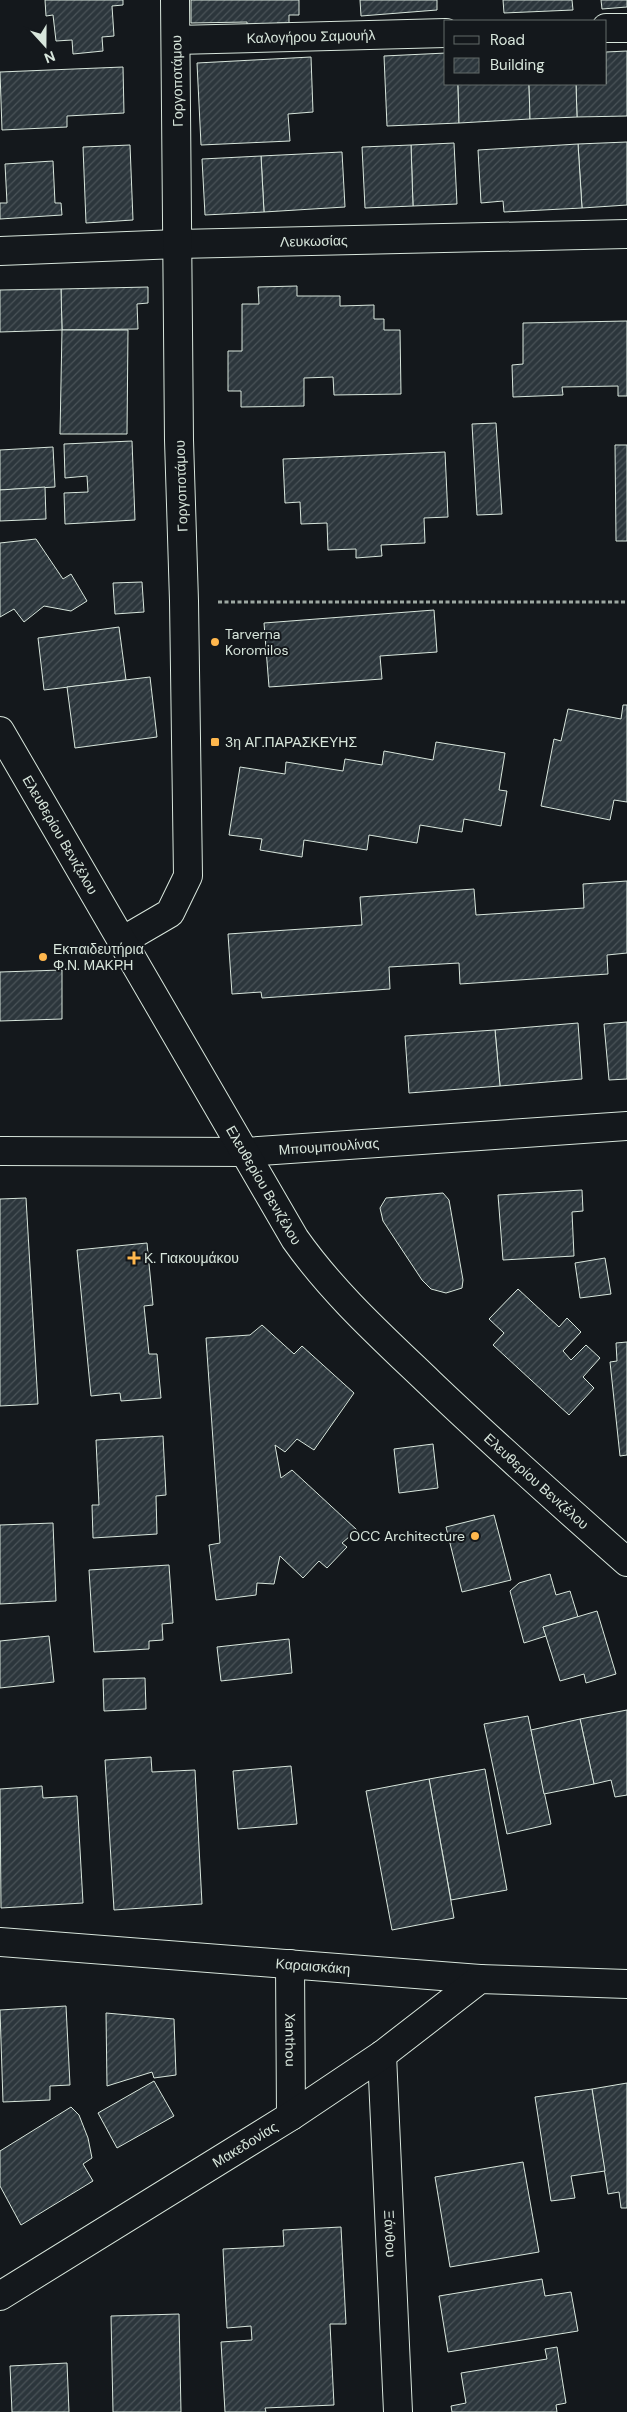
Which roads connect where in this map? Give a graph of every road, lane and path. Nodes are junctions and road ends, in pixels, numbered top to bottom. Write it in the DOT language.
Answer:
graph roads {
  1 [pos="175,0"];
  2 [pos="607,28"];
  3 [pos="627,28"];
  4 [pos="444,33"];
  5 [pos="176,40"];
  6 [pos="627,234"];
  7 [pos="178,244"];
  8 [pos="0,251"];
  9 [pos="184,602"];
  10 [pos="627,602"];
  11 [pos="0,730"];
  12 [pos="122,940"];
  13 [pos="627,1126"];
  14 [pos="0,1151"];
  15 [pos="245,1152"];
  16 [pos="627,1562"];
  17 [pos="0,1942"];
  18 [pos="290,1964"];
  19 [pos="480,1979"];
  20 [pos="627,1984"];
  21 [pos="382,2055"];
  22 [pos="291,2116"];
  23 [pos="0,2296"];
  24 [pos="398,2412"];
  1 -- 5 [label="street, Γοργοποτάμου"];
  2 -- 3 [label="street"];
  4 -- 5 [label="street, Καλογήρου Σαμουήλ"];
  5 -- 7 [label="street, Γοργοποτάμου"];
  6 -- 7 [label="street, Λευκωσίας"];
  7 -- 8 [label="street, Λευκωσίας"];
  7 -- 9 [label="street, Γοργοποτάμου"];
  9 -- 10 [label="path"];
  9 -- 12 [label="street, Γοργοποτάμου"];
  11 -- 12 [label="street, Ελευθερίου Βενιζέλου"];
  12 -- 15 [label="street, Ελευθερίου Βενιζέλου"];
  13 -- 15 [label="street, Μπουμπουλίνας"];
  14 -- 15 [label="street, Μπουμπουλίνας"];
  15 -- 16 [label="street, Ελευθερίου Βενιζέλου"];
  17 -- 18 [label="street, Καραισκάκη"];
  18 -- 19 [label="street, Καραισκάκη"];
  18 -- 22 [label="street, Xanthou"];
  19 -- 20 [label="street, Καραισκάκη"];
  19 -- 21 [label="street, Μακεδονίας"];
  21 -- 22 [label="street, Μακεδονίας"];
  21 -- 24 [label="street, Ξάνθου"];
  22 -- 23 [label="street, Μακεδονίας"];
}
